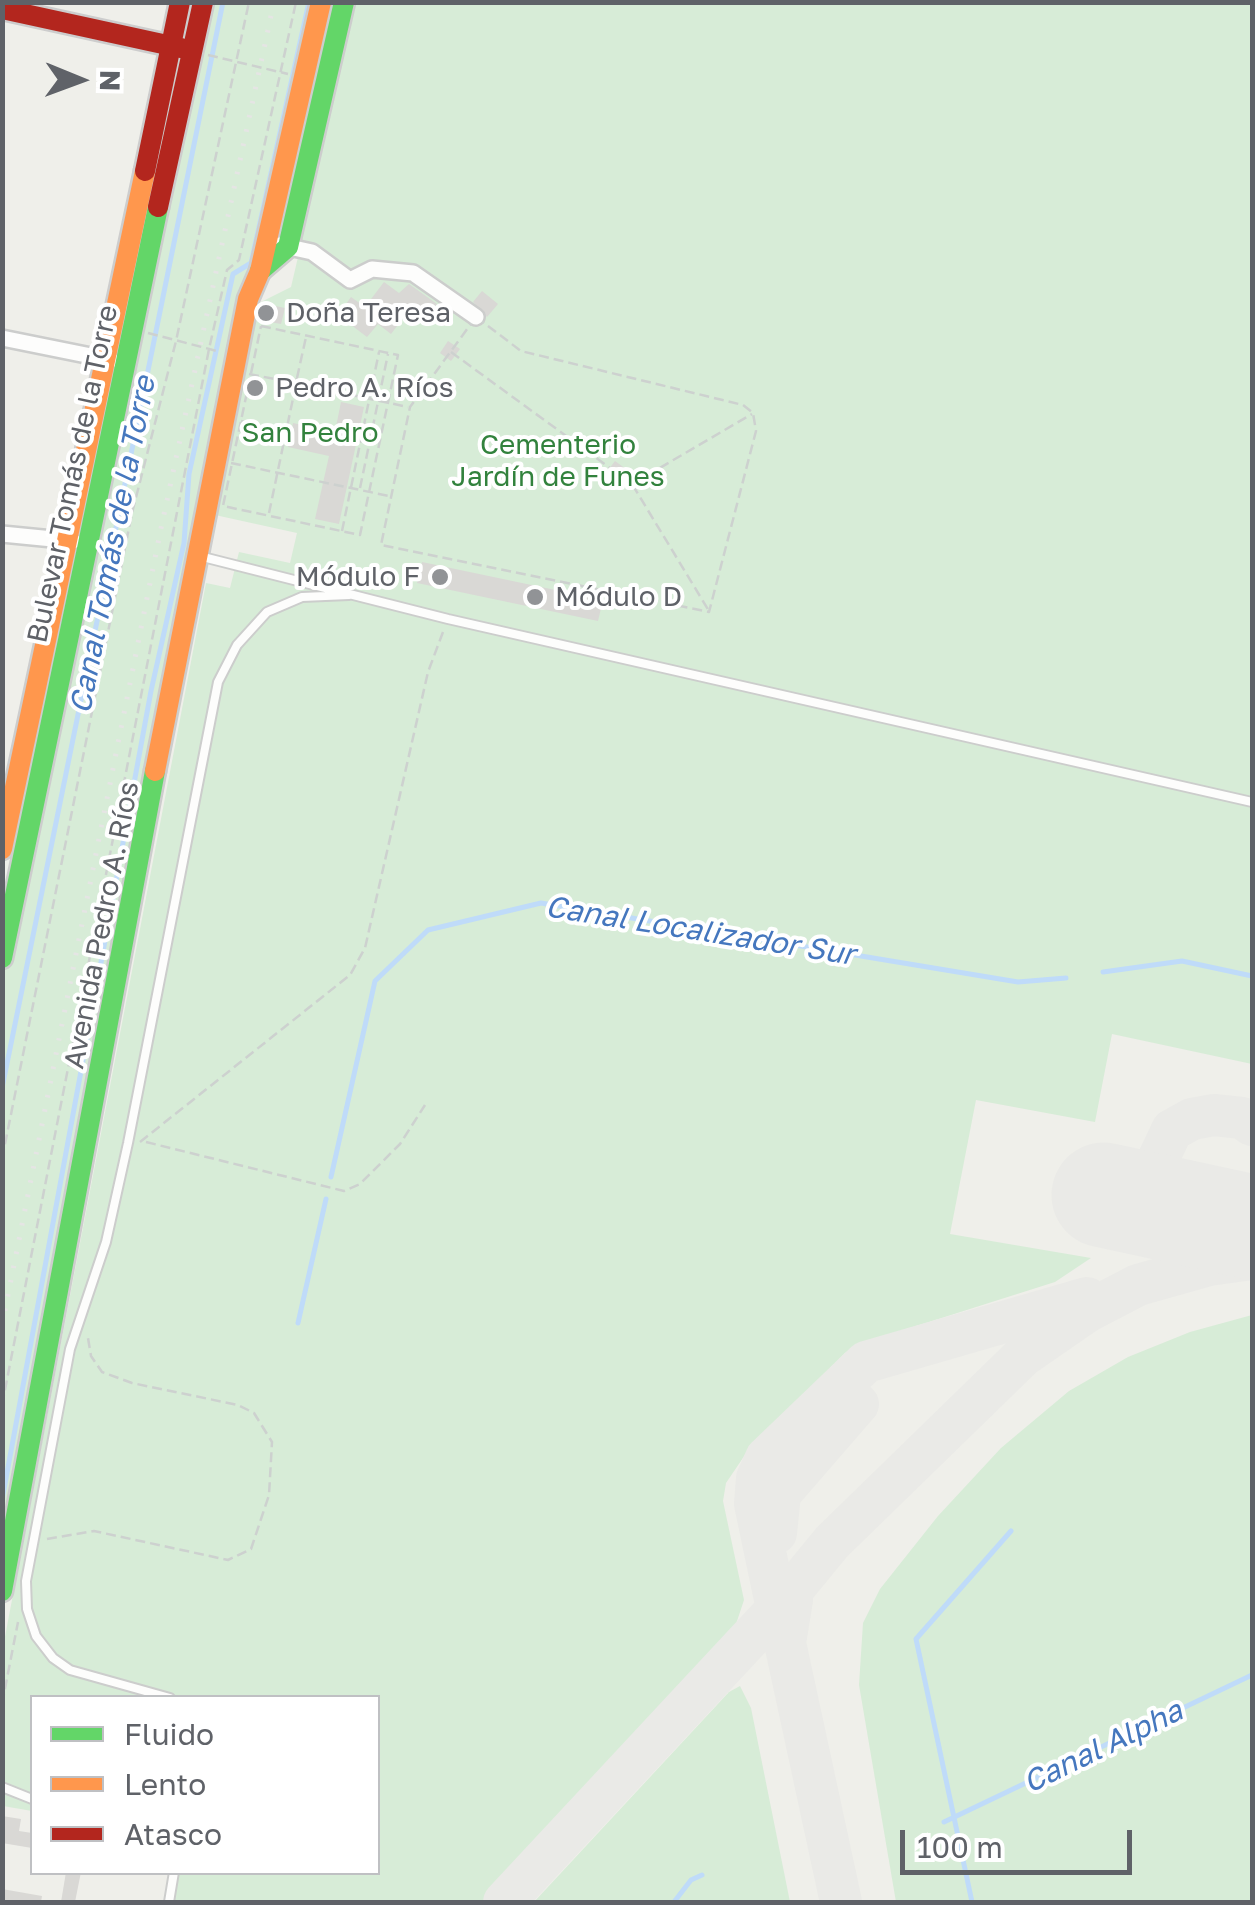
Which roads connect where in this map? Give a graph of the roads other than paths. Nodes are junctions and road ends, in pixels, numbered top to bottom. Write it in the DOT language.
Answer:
graph roads {
  1 [pos="180,2"];
  2 [pos="202,2"];
  3 [pos="321,2"];
  4 [pos="344,2"];
  5 [pos="2,8"];
  6 [pos="171,46"];
  7 [pos="199,52"];
  8 [pos="280,179"];
  9 [pos="302,184"];
  10 [pos="266,242"];
  11 [pos="288,247"];
  12 [pos="260,271"];
  13 [pos="476,317"];
  14 [pos="2,338"];
  15 [pos="114,360"];
  16 [pos="2,534"];
  17 [pos="76,541"];
  18 [pos="199,556"];
  19 [pos="350,596"];
  20 [pos="1252,802"];
  21 [pos="9,850"];
  22 [pos="2,958"];
  23 [pos="2,1591"];
  24 [pos="159,1695"];
  25 [pos="2,1788"];
  26 [pos="30,1798"];
  27 [pos="174,1875"];
  28 [pos="169,1902"];
  1 -- 6 [label="main road, Bulevar Tomás de la Torre"];
  2 -- 7 [label="main road, Bulevar Tomás de la Torre"];
  3 -- 8 [label="main road, Avenida Pedro A. Ríos"];
  4 -- 9 [label="main road"];
  5 -- 6 [label="main road"];
  6 -- 7 [label="main road"];
  6 -- 15 [label="main road, Bulevar Tomás de la Torre"];
  7 -- 15 [label="main road, Bulevar Tomás de la Torre"];
  8 -- 9 [label="main road"];
  8 -- 10 [label="main road, Avenida Pedro A. Ríos"];
  9 -- 11 [label="main road"];
  10 -- 11 [label="street"];
  10 -- 12 [label="main road, Avenida Pedro A. Ríos"];
  11 -- 12 [label="main road"];
  11 -- 13 [label="street"];
  12 -- 18 [label="main road, Avenida Pedro A. Ríos"];
  14 -- 15 [label="street"];
  15 -- 17 [label="main road, Bulevar Tomás de la Torre"];
  16 -- 17 [label="street"];
  17 -- 21 [label="main road, Bulevar Tomás de la Torre"];
  18 -- 19 [label="lane"];
  18 -- 23 [label="main road, Avenida Pedro A. Ríos"];
  19 -- 20 [label="lane"];
  19 -- 24 [label="lane"];
  21 -- 22 [label="main road, Bulevar Tomás de la Torre"];
  25 -- 26 [label="lane"];
  27 -- 28 [label="lane"];
}
